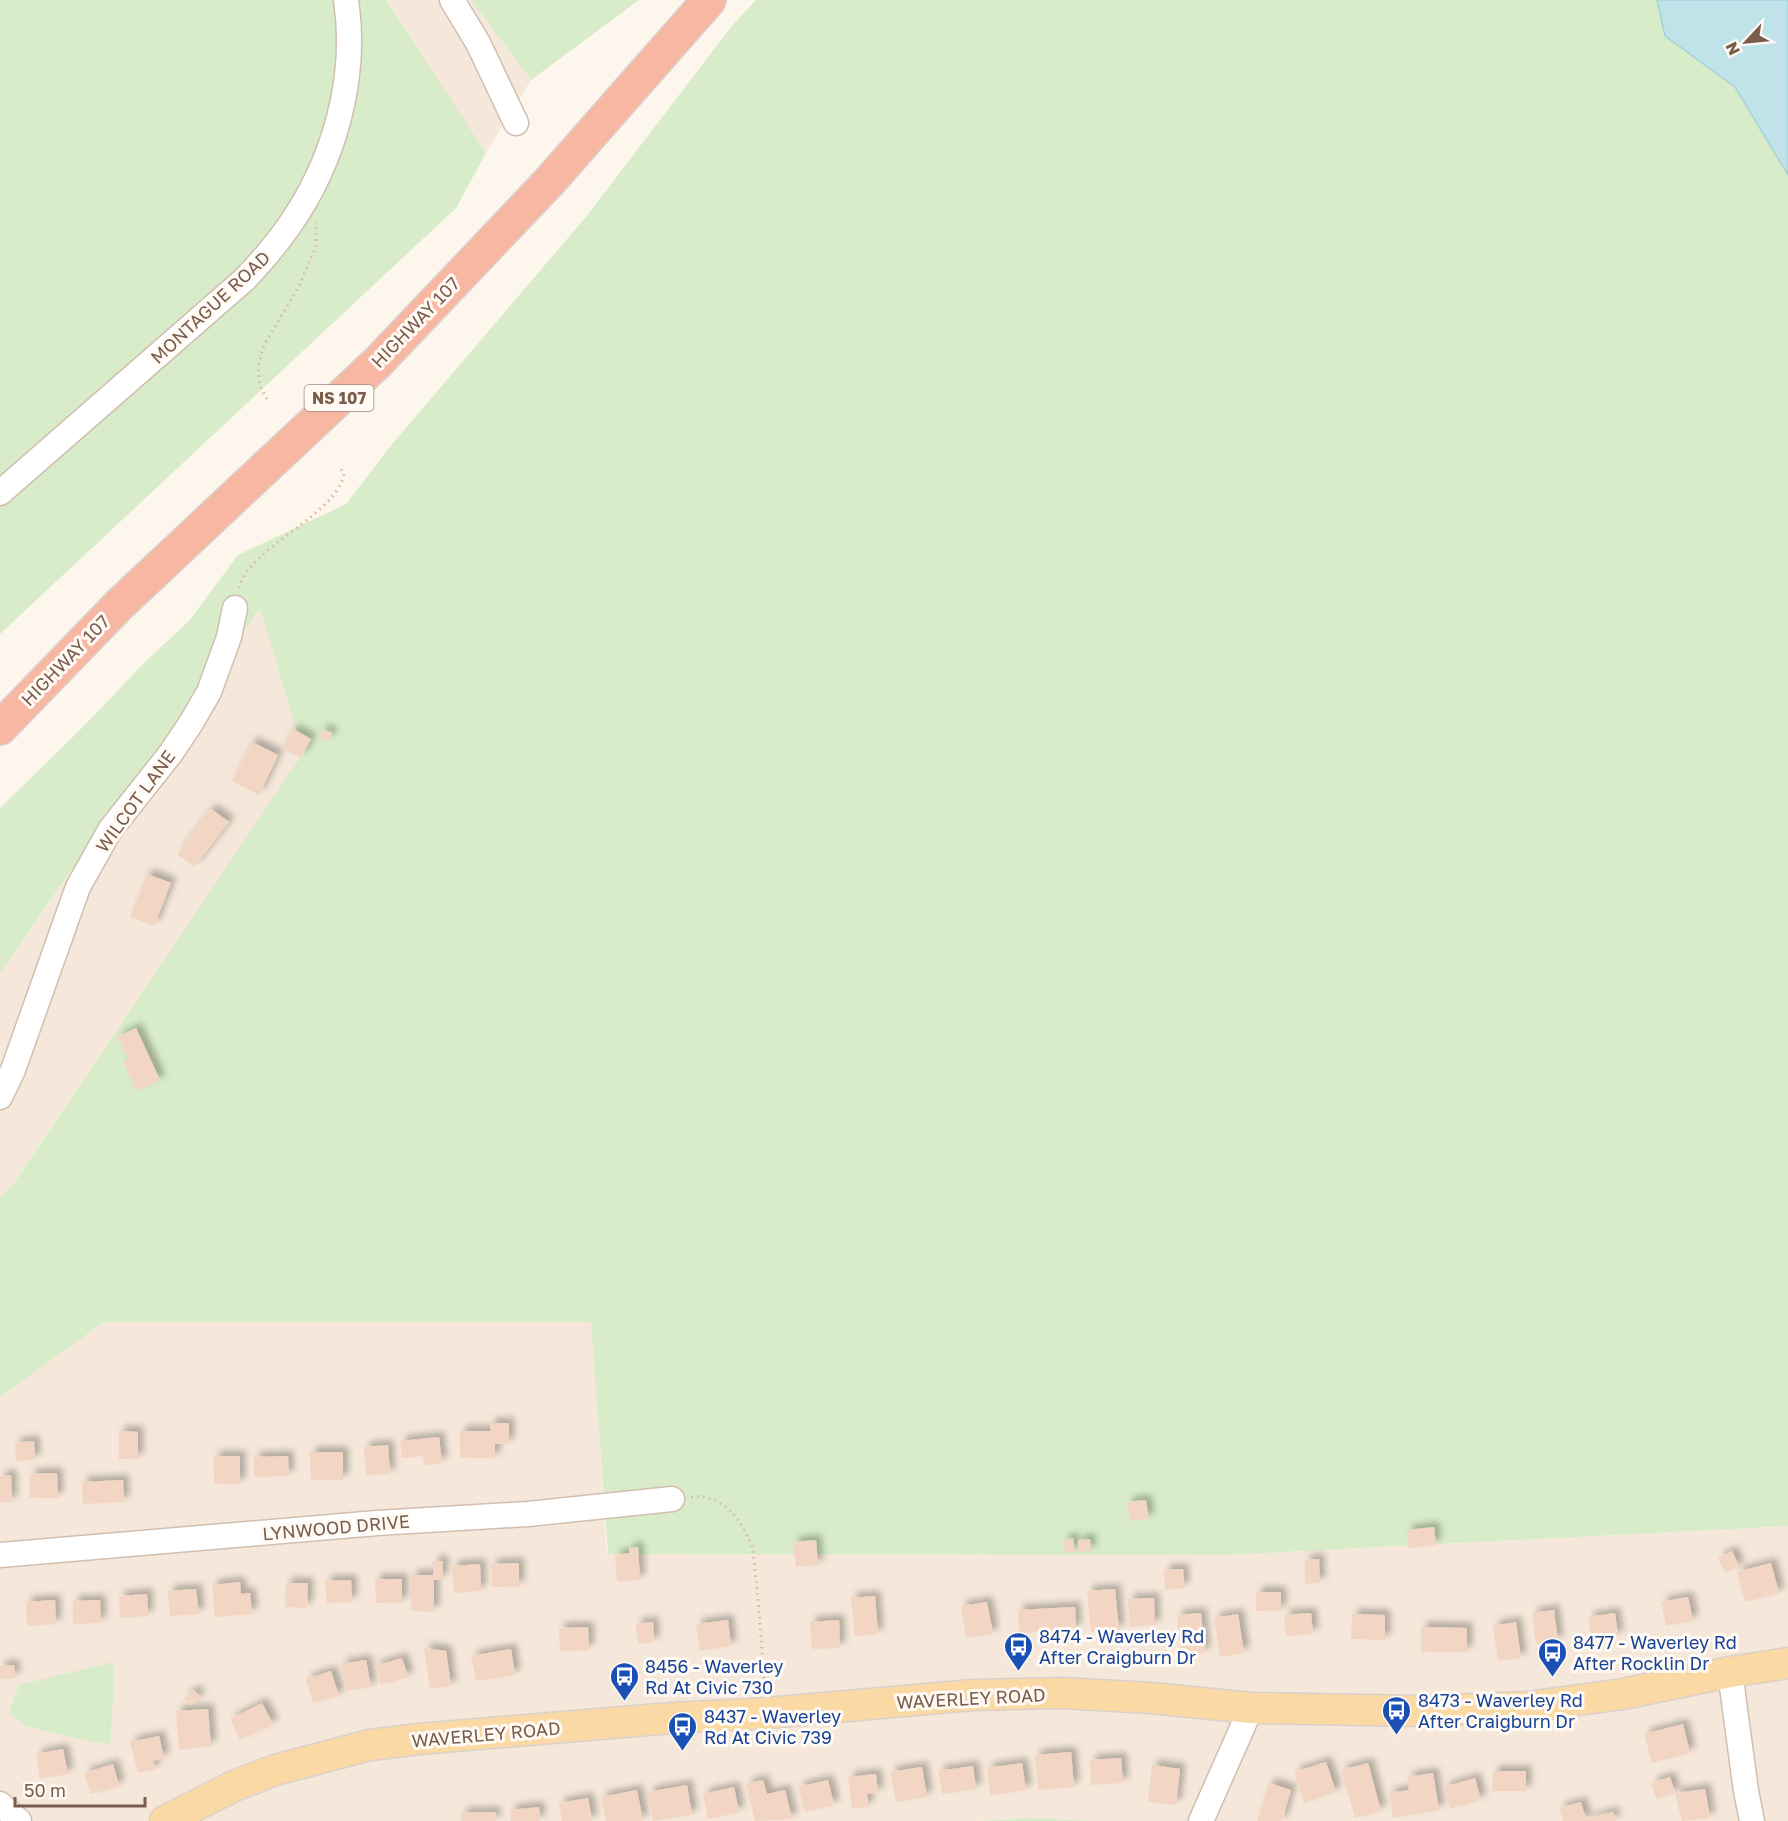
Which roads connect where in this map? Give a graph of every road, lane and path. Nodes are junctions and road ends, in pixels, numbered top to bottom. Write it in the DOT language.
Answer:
graph roads {
  1 [pos="346,0"];
  2 [pos="452,0"];
  3 [pos="709,0"];
  4 [pos="516,123"];
  5 [pos="316,176"];
  6 [pos="267,399"];
  7 [pos="339,466"];
  8 [pos="0,493"];
  9 [pos="120,603"];
  10 [pos="235,608"];
  11 [pos="0,707"];
  12 [pos="0,728"];
  13 [pos="0,751"];
  14 [pos="0,1098"];
  15 [pos="672,1499"];
  16 [pos="0,1555"];
  17 [pos="1788,1663"];
  18 [pos="1730,1672"];
  19 [pos="1251,1708"];
  20 [pos="767,1713"];
  21 [pos="0,1804"];
  22 [pos="19,1821"];
  23 [pos="165,1821"];
  24 [pos="1201,1821"];
  25 [pos="1752,1821"];
  1 -- 5 [label="street, MONTAGUE ROAD"];
  2 -- 4 [label="street"];
  3 -- 9 [label="highway, HIGHWAY 107 / NS 107"];
  5 -- 6 [label="path"];
  5 -- 8 [label="street, MONTAGUE ROAD"];
  7 -- 10 [label="path"];
  9 -- 11 [label="highway"];
  9 -- 12 [label="highway, HIGHWAY 107 / NS 107"];
  9 -- 13 [label="highway"];
  10 -- 14 [label="street, WILCOT LANE"];
  15 -- 16 [label="street, LYNWOOD DRIVE"];
  15 -- 20 [label="path"];
  17 -- 18 [label="main road, WAVERLEY ROAD"];
  18 -- 19 [label="main road, WAVERLEY ROAD"];
  18 -- 25 [label="street"];
  19 -- 20 [label="main road, WAVERLEY ROAD"];
  19 -- 24 [label="street"];
  20 -- 23 [label="main road, WAVERLEY ROAD"];
  21 -- 22 [label="street"];
}
